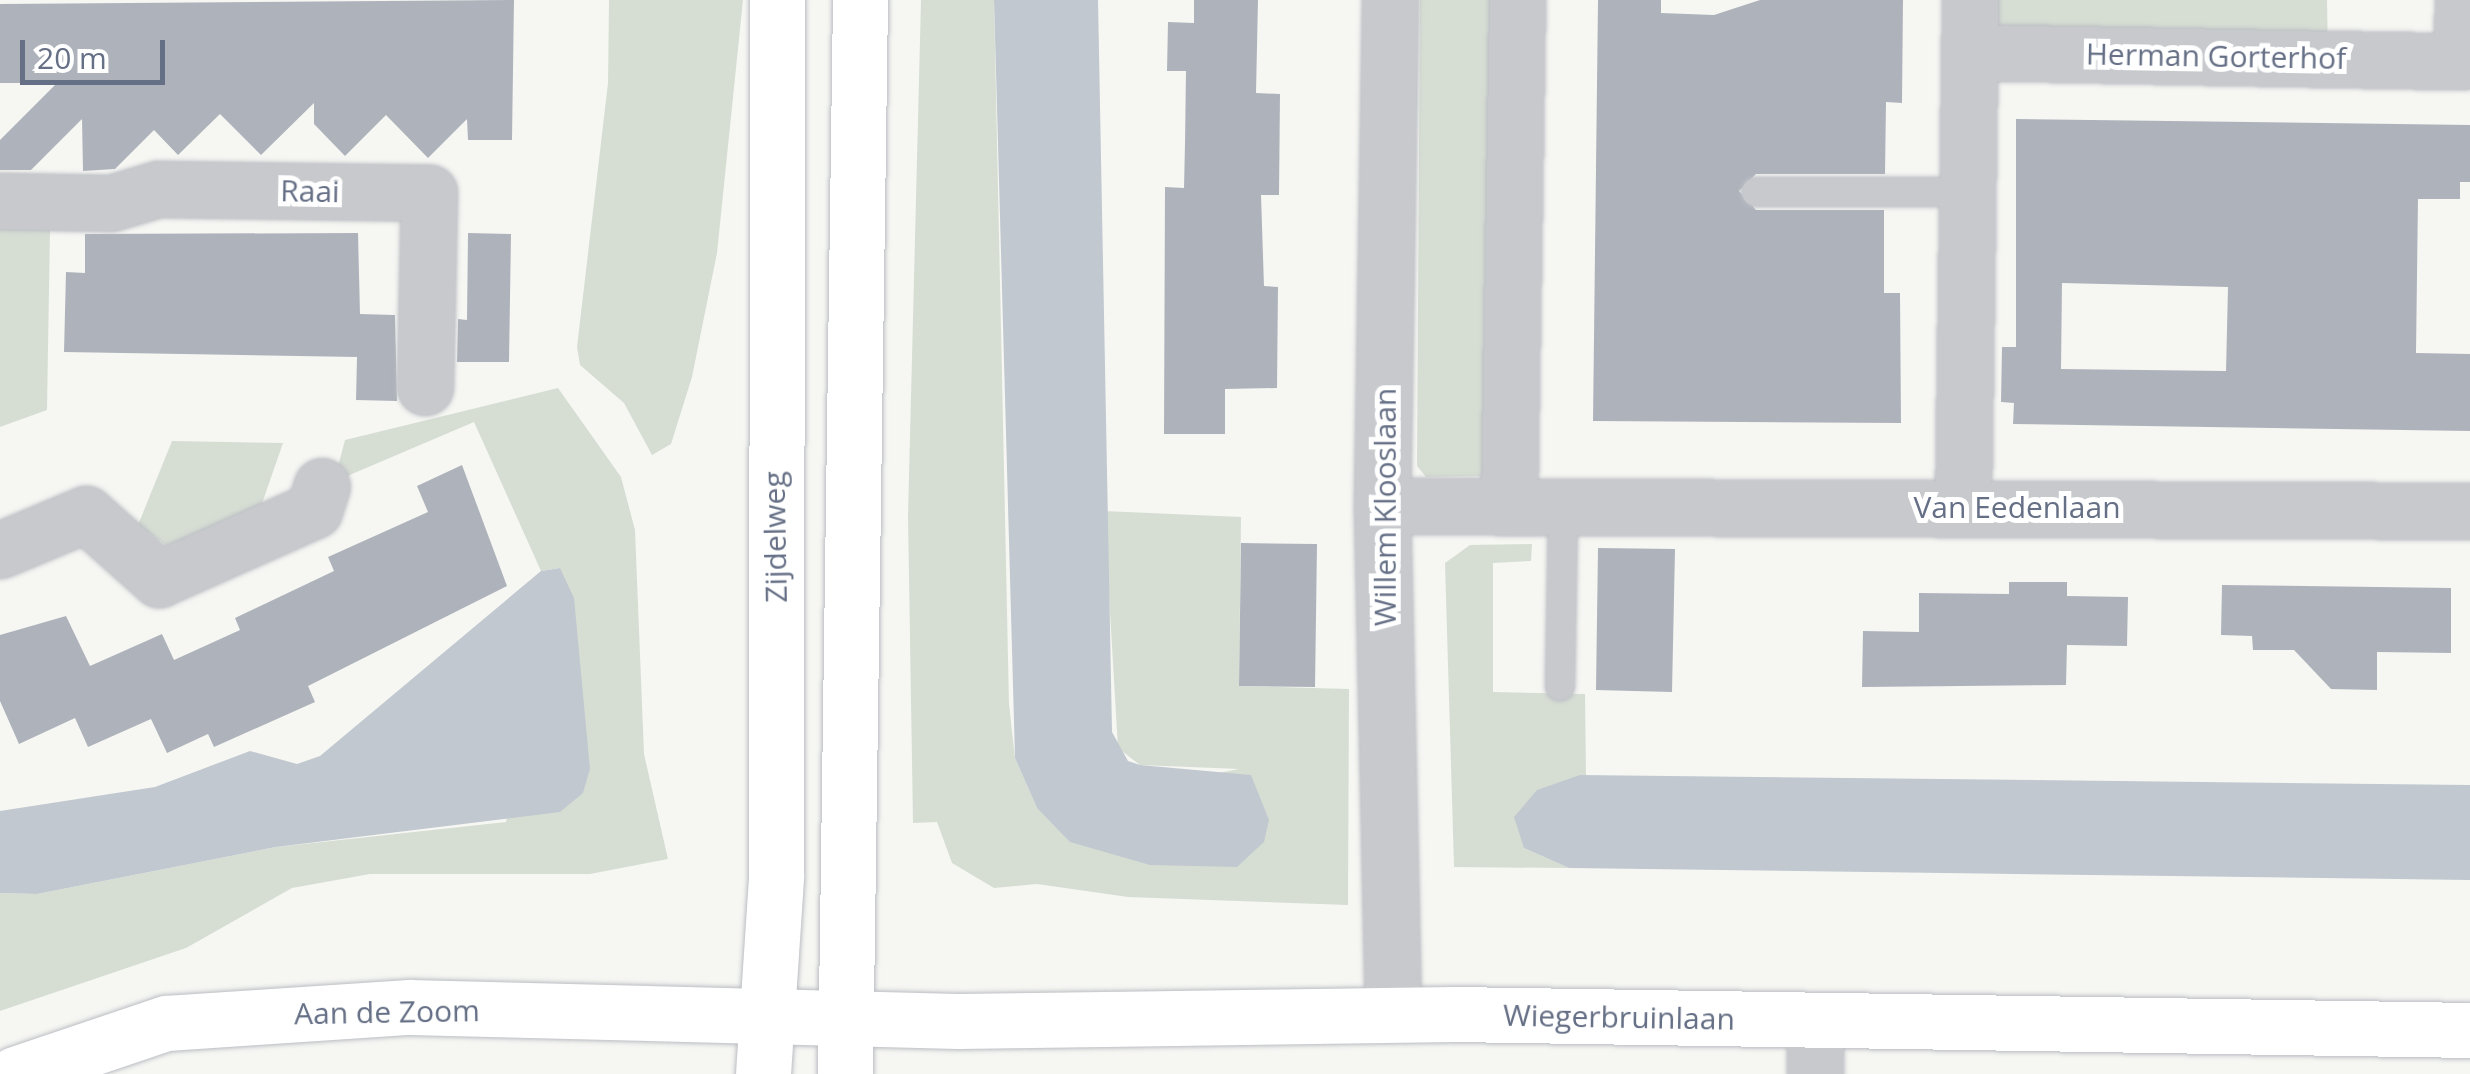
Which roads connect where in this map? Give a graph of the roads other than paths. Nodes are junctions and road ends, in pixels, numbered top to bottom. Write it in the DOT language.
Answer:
graph roads {
  1 [pos="776,0"];
  2 [pos="860,0"];
  3 [pos="1390,0"];
  4 [pos="1517,0"];
  5 [pos="2462,0"];
  6 [pos="1970,26"];
  7 [pos="2466,61"];
  8 [pos="1756,192"];
  9 [pos="1966,192"];
  10 [pos="0,201"];
  11 [pos="425,386"];
  12 [pos="322,486"];
  13 [pos="1382,506"];
  14 [pos="1509,506"];
  15 [pos="1563,506"];
  16 [pos="1963,507"];
  17 [pos="2470,511"];
  18 [pos="0,550"];
  19 [pos="1560,686"];
  20 [pos="1393,1014"];
  21 [pos="845,1016"];
  22 [pos="769,1018"];
  23 [pos="2470,1030"];
  24 [pos="1814,1048"];
  25 [pos="15,1074"];
  26 [pos="763,1074"];
  27 [pos="846,1074"];
  1 -- 22 [label="street, Zijdelweg"];
  2 -- 21 [label="street"];
  3 -- 13 [label="street, Willem Klooslaan"];
  4 -- 14 [label="street"];
  5 -- 7 [label="street, Herman Gorterhof"];
  6 -- 7 [label="street, Herman Gorterhof"];
  6 -- 9 [label="street, Herman Gorterhof"];
  8 -- 9 [label="lane"];
  9 -- 16 [label="street, Herman Gorterhof"];
  10 -- 11 [label="street, Raai"];
  12 -- 18 [label="street"];
  13 -- 14 [label="street, Van Eedenlaan"];
  13 -- 20 [label="street, Willem Klooslaan"];
  14 -- 15 [label="street, Van Eedenlaan"];
  15 -- 16 [label="street, Van Eedenlaan"];
  15 -- 19 [label="lane"];
  16 -- 17 [label="street, Van Eedenlaan"];
  20 -- 21 [label="street, Wiegerbruinlaan"];
  20 -- 24 [label="street, Wiegerbruinlaan"];
  21 -- 22 [label="street, Wiegerbruinlaan"];
  21 -- 27 [label="street"];
  22 -- 25 [label="street, Aan de Zoom"];
  22 -- 26 [label="street, Zijdelweg"];
  23 -- 24 [label="street, Wiegerbruinlaan"];
}
